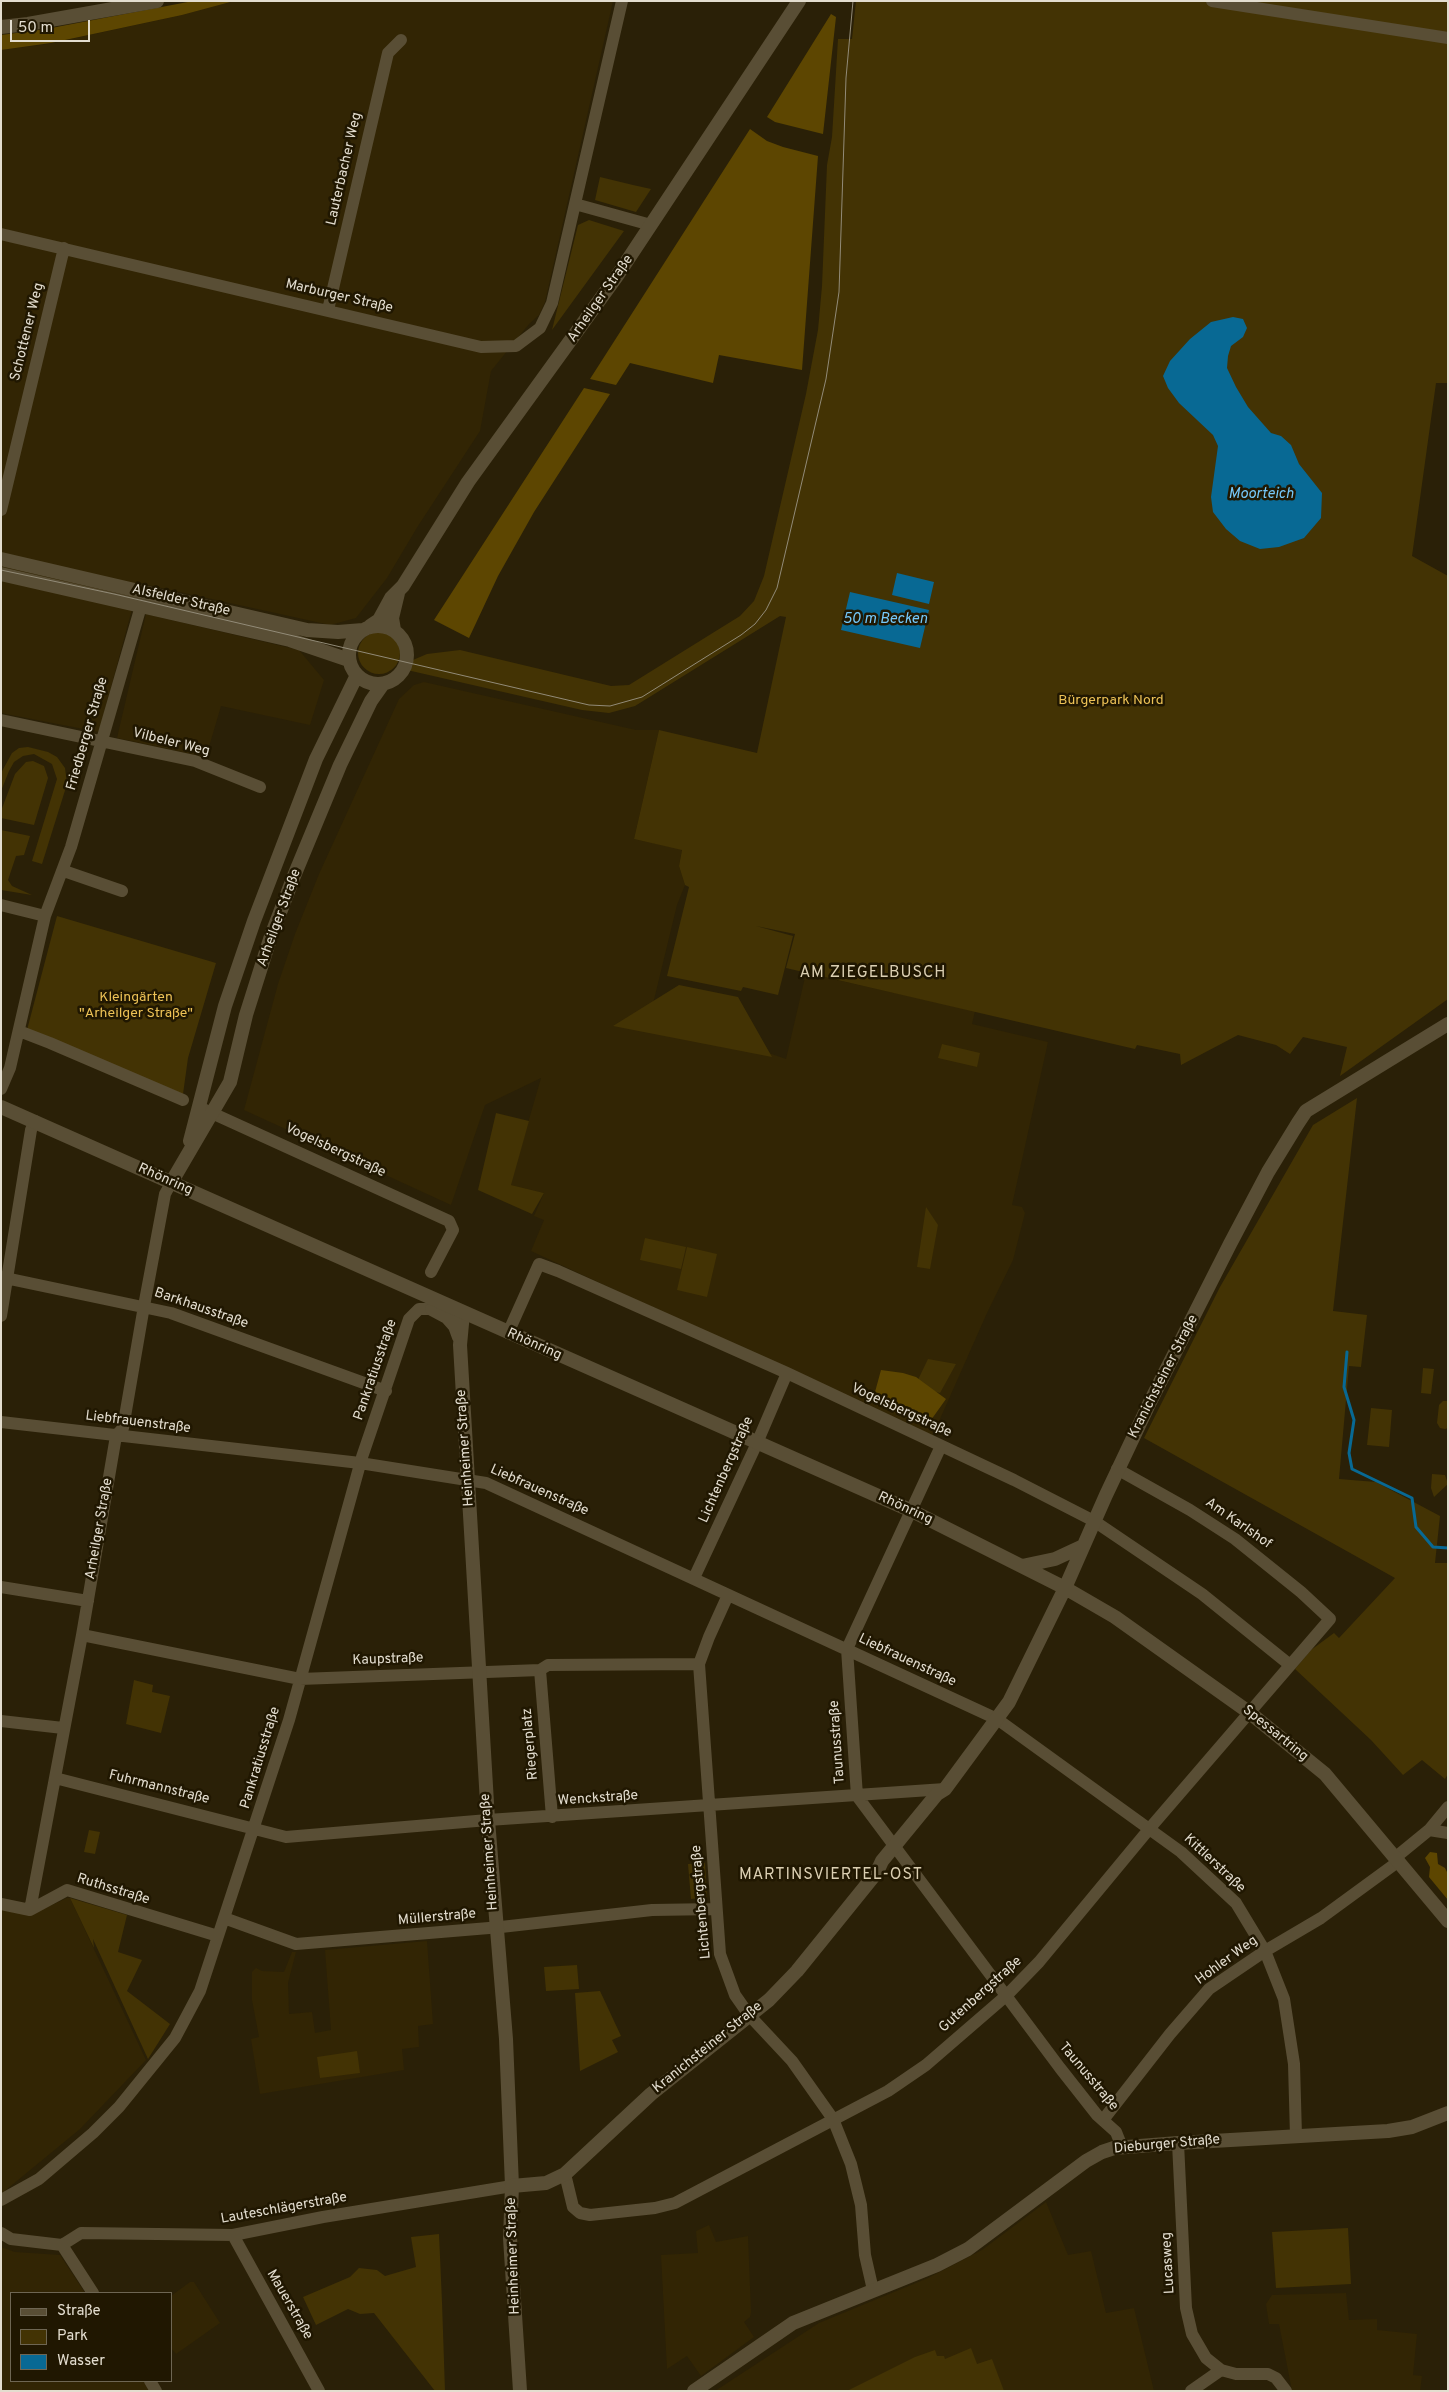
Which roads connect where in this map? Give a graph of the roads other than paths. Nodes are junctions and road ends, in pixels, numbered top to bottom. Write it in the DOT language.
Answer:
graph roads {
  1 [pos="157,1"];
  2 [pos="622,1"];
  3 [pos="799,1"];
  4 [pos="1212,1"];
  5 [pos="1,27"];
  6 [pos="1448,38"];
  7 [pos="401,40"];
  8 [pos="575,204"];
  9 [pos="651,225"];
  10 [pos="1,234"];
  11 [pos="64,248"];
  12 [pos="328,310"];
  13 [pos="1,510"];
  14 [pos="1,559"];
  15 [pos="1,574"];
  16 [pos="398,593"];
  17 [pos="141,606"];
  18 [pos="366,628"];
  19 [pos="394,630"];
  20 [pos="349,660"];
  21 [pos="357,675"];
  22 [pos="383,684"];
  23 [pos="1,720"];
  24 [pos="102,742"];
  25 [pos="260,787"];
  26 [pos="64,871"];
  27 [pos="122,891"];
  28 [pos="1,906"];
  29 [pos="45,916"];
  30 [pos="1448,1024"];
  31 [pos="19,1032"];
  32 [pos="1,1089"];
  33 [pos="183,1100"];
  34 [pos="1,1107"];
  35 [pos="198,1107"];
  36 [pos="213,1112"];
  37 [pos="35,1121"];
  38 [pos="186,1154"];
  39 [pos="171,1183"];
  40 [pos="360,1268"];
  41 [pos="431,1272"];
  42 [pos="4,1278"];
  43 [pos="144,1306"];
  44 [pos="432,1309"];
  45 [pos="463,1313"];
  46 [pos="1,1316"];
  47 [pos="508,1333"];
  48 [pos="460,1338"];
  49 [pos="787,1373"];
  50 [pos="386,1391"];
  51 [pos="1,1422"];
  52 [pos="116,1436"];
  53 [pos="757,1443"];
  54 [pos="941,1446"];
  55 [pos="360,1463"];
  56 [pos="1118,1470"];
  57 [pos="469,1479"];
  58 [pos="912,1511"];
  59 [pos="1094,1521"];
  60 [pos="1084,1546"];
  61 [pos="1022,1566"];
  62 [pos="694,1578"];
  63 [pos="1,1587"];
  64 [pos="1066,1588"];
  65 [pos="728,1596"];
  66 [pos="88,1601"];
  67 [pos="1330,1619"];
  68 [pos="82,1635"];
  69 [pos="847,1650"];
  70 [pos="699,1664"];
  71 [pos="1290,1665"];
  72 [pos="540,1670"];
  73 [pos="479,1672"];
  74 [pos="300,1679"];
  75 [pos="1250,1713"];
  76 [pos="997,1719"];
  77 [pos="1,1721"];
  78 [pos="63,1728"];
  79 [pos="55,1778"];
  80 [pos="945,1790"];
  81 [pos="857,1796"];
  82 [pos="709,1806"];
  83 [pos="1448,1807"];
  84 [pos="552,1817"];
  85 [pos="495,1820"];
  86 [pos="255,1828"];
  87 [pos="1150,1828"];
  88 [pos="1429,1830"];
  89 [pos="1448,1833"];
  90 [pos="896,1849"];
  91 [pos="1398,1859"];
  92 [pos="1,1904"];
  93 [pos="716,1909"];
  94 [pos="30,1910"];
  95 [pos="224,1918"];
  96 [pos="1448,1921"];
  97 [pos="496,1928"];
  98 [pos="218,1936"];
  99 [pos="1265,1951"];
  100 [pos="1007,1995"];
  101 [pos="750,2015"];
  102 [pos="1448,2113"];
  103 [pos="833,2119"];
  104 [pos="1103,2120"];
  105 [pos="1296,2136"];
  106 [pos="1178,2143"];
  107 [pos="1122,2147"];
  108 [pos="566,2174"];
  109 [pos="512,2186"];
  110 [pos="1,2200"];
  111 [pos="1,2233"];
  112 [pos="233,2235"];
  113 [pos="62,2245"];
  114 [pos="873,2290"];
  115 [pos="92,2292"];
  116 [pos="810,2317"];
  117 [pos="1221,2370"];
  118 [pos="319,2391"];
  119 [pos="520,2391"];
  120 [pos="694,2391"];
  121 [pos="702,2391"];
  122 [pos="1191,2391"];
  123 [pos="1286,2391"];
  1 -- 5 [label="main road"];
  2 -- 8 [label="street, Marburger Straße"];
  3 -- 9 [label="main road, Arheilger Straße"];
  4 -- 6 [label="street"];
  7 -- 12 [label="street, Lauterbacher Weg"];
  8 -- 9 [label="street"];
  8 -- 12 [label="street, Marburger Straße"];
  9 -- 16 [label="main road, Arheilger Straße"];
  10 -- 11 [label="street, Marburger Straße"];
  11 -- 12 [label="street, Marburger Straße"];
  11 -- 13 [label="street, Schottener Weg"];
  14 -- 18 [label="main road, Alsfelder Straße"];
  15 -- 17 [label="main road, Alsfelder Straße"];
  16 -- 18 [label="main road, Arheilger Straße"];
  16 -- 19 [label="main road, Arheilger Straße"];
  17 -- 20 [label="main road, Alsfelder Straße"];
  17 -- 24 [label="street, Friedberger Straße"];
  18 -- 19 [label="main road"];
  18 -- 20 [label="main road, Arheilger Straße"];
  19 -- 22 [label="main road, Arheilger Straße"];
  20 -- 21 [label="main road"];
  21 -- 22 [label="main road"];
  21 -- 35 [label="main road, Arheilger Straße"];
  22 -- 36 [label="main road, Arheilger Straße"];
  23 -- 24 [label="street, Vilbeler Weg"];
  24 -- 25 [label="street, Vilbeler Weg"];
  24 -- 26 [label="street, Friedberger Straße"];
  26 -- 27 [label="street"];
  26 -- 29 [label="street, Friedberger Straße"];
  28 -- 29 [label="street"];
  29 -- 31 [label="street, Friedberger Straße"];
  30 -- 56 [label="main road, Kranichsteiner Straße"];
  31 -- 32 [label="street, Friedberger Straße"];
  31 -- 33 [label="street"];
  34 -- 37 [label="main road, Rhönring"];
  35 -- 36 [label="street, Vogelsbergstraße"];
  35 -- 38 [label="main road, Arheilger Straße"];
  36 -- 38 [label="main road, Arheilger Straße"];
  36 -- 41 [label="street, Vogelsbergstraße"];
  37 -- 39 [label="main road, Rhönring"];
  37 -- 42 [label="street"];
  38 -- 39 [label="main road, Arheilger Straße"];
  39 -- 40 [label="main road, Rhönring"];
  39 -- 43 [label="street, Arheilger Straße"];
  40 -- 44 [label="main road"];
  40 -- 45 [label="main road, Rhönring"];
  42 -- 43 [label="street, Barkhausstraße"];
  42 -- 46 [label="street"];
  43 -- 50 [label="street, Barkhausstraße"];
  43 -- 52 [label="street, Arheilger Straße"];
  44 -- 48 [label="main road"];
  44 -- 50 [label="street, Pankratiusstraße"];
  45 -- 47 [label="main road, Rhönring"];
  45 -- 48 [label="main road, Heinheimer Straße"];
  47 -- 49 [label="street, Vogelsbergstraße"];
  47 -- 53 [label="main road, Rhönring"];
  48 -- 57 [label="main road, Heinheimer Straße"];
  49 -- 53 [label="street, Lichtenbergstraße"];
  49 -- 54 [label="street, Vogelsbergstraße"];
  50 -- 55 [label="street, Pankratiusstraße"];
  51 -- 52 [label="street, Liebfrauenstraße"];
  52 -- 55 [label="street, Liebfrauenstraße"];
  52 -- 66 [label="street, Arheilger Straße"];
  53 -- 58 [label="main road, Rhönring"];
  53 -- 62 [label="street, Lichtenbergstraße"];
  54 -- 58 [label="street, Taunusstraße"];
  54 -- 59 [label="street, Vogelsbergstraße"];
  55 -- 57 [label="street, Liebfrauenstraße"];
  55 -- 74 [label="street, Pankratiusstraße"];
  56 -- 59 [label="main road, Kranichsteiner Straße"];
  56 -- 67 [label="street, Am Karlshof"];
  57 -- 62 [label="street, Liebfrauenstraße"];
  57 -- 73 [label="main road, Heinheimer Straße"];
  58 -- 61 [label="main road, Rhönring"];
  58 -- 69 [label="street, Taunusstraße"];
  59 -- 60 [label="main road, Kranichsteiner Straße"];
  59 -- 71 [label="street, Vogelsbergstraße"];
  60 -- 61 [label="main road"];
  60 -- 64 [label="main road, Kranichsteiner Straße"];
  61 -- 64 [label="main road, Rhönring"];
  62 -- 65 [label="street, Liebfrauenstraße"];
  63 -- 66 [label="street"];
  64 -- 75 [label="main road, Spessartring"];
  64 -- 76 [label="main road, Kranichsteiner Straße"];
  65 -- 69 [label="street, Liebfrauenstraße"];
  65 -- 70 [label="street, Lichtenbergstraße"];
  66 -- 68 [label="street, Arheilger Straße"];
  67 -- 71 [label="street, Gutenbergstraße"];
  68 -- 74 [label="street, Kaupstraße"];
  68 -- 78 [label="street, Arheilger Straße"];
  69 -- 76 [label="street, Liebfrauenstraße"];
  69 -- 81 [label="street, Taunusstraße"];
  70 -- 72 [label="street, Kaupstraße"];
  70 -- 82 [label="street, Lichtenbergstraße"];
  71 -- 75 [label="street, Gutenbergstraße"];
  72 -- 73 [label="street, Kaupstraße"];
  72 -- 84 [label="street, Riegerplatz"];
  73 -- 74 [label="street, Kaupstraße"];
  73 -- 85 [label="main road, Heinheimer Straße"];
  74 -- 86 [label="street, Pankratiusstraße"];
  75 -- 87 [label="street, Gutenbergstraße"];
  75 -- 91 [label="main road, Spessartring"];
  76 -- 80 [label="main road, Kranichsteiner Straße"];
  76 -- 87 [label="street, Kittlerstraße"];
  77 -- 78 [label="street"];
  78 -- 79 [label="street, Arheilger Straße"];
  79 -- 86 [label="street, Fuhrmannstraße"];
  79 -- 94 [label="street, Arheilger Straße"];
  80 -- 81 [label="street, Wenckstraße"];
  80 -- 90 [label="main road, Kranichsteiner Straße"];
  81 -- 82 [label="street, Wenckstraße"];
  81 -- 90 [label="street, Taunusstraße"];
  82 -- 84 [label="street, Wenckstraße"];
  82 -- 93 [label="street, Lichtenbergstraße"];
  83 -- 88 [label="street, Hohler Weg"];
  84 -- 85 [label="street, Wenckstraße"];
  85 -- 86 [label="street, Wenckstraße"];
  85 -- 97 [label="main road, Heinheimer Straße"];
  86 -- 95 [label="street, Pankratiusstraße"];
  87 -- 99 [label="street, Kittlerstraße"];
  87 -- 100 [label="street, Gutenbergstraße"];
  88 -- 89 [label="street"];
  88 -- 91 [label="street, Hohler Weg"];
  90 -- 100 [label="street, Taunusstraße"];
  90 -- 101 [label="main road, Kranichsteiner Straße"];
  91 -- 96 [label="main road, Spessartring"];
  91 -- 99 [label="street, Hohler Weg"];
  92 -- 94 [label="street"];
  93 -- 97 [label="street, Müllerstraße"];
  93 -- 101 [label="street, Lichtenbergstraße"];
  94 -- 98 [label="street, Ruthsstraße"];
  95 -- 97 [label="street, Müllerstraße"];
  95 -- 98 [label="street, Pankratiusstraße"];
  97 -- 109 [label="main road, Heinheimer Straße"];
  98 -- 110 [label="street, Pankratiusstraße"];
  99 -- 104 [label="street, Hohler Weg"];
  99 -- 105 [label="street, Kittlerstraße"];
  100 -- 103 [label="street, Gutenbergstraße"];
  100 -- 104 [label="street, Taunusstraße"];
  101 -- 103 [label="street, Lichtenbergstraße"];
  101 -- 108 [label="main road, Kranichsteiner Straße"];
  102 -- 105 [label="main road, Dieburger Straße"];
  103 -- 108 [label="street, Gutenbergstraße"];
  103 -- 114 [label="street, Lichtenbergstraße"];
  104 -- 107 [label="street, Taunusstraße"];
  105 -- 106 [label="main road, Dieburger Straße"];
  106 -- 107 [label="main road, Dieburger Straße"];
  106 -- 117 [label="street, Lucasweg"];
  107 -- 114 [label="main road, Dieburger Straße"];
  108 -- 109 [label="main road, Kranichsteiner Straße"];
  109 -- 112 [label="street, Lauteschlägerstraße"];
  109 -- 119 [label="main road, Heinheimer Straße"];
  111 -- 113 [label="street"];
  112 -- 113 [label="street, Lauteschlägerstraße"];
  112 -- 118 [label="street, Mauerstraße"];
  113 -- 115 [label="street"];
  114 -- 116 [label="main road, Dieburger Straße"];
  116 -- 120 [label="main road, Dieburger Straße"];
  116 -- 121 [label="main road, Dieburger Straße"];
  117 -- 122 [label="street"];
  117 -- 123 [label="street"];
}
